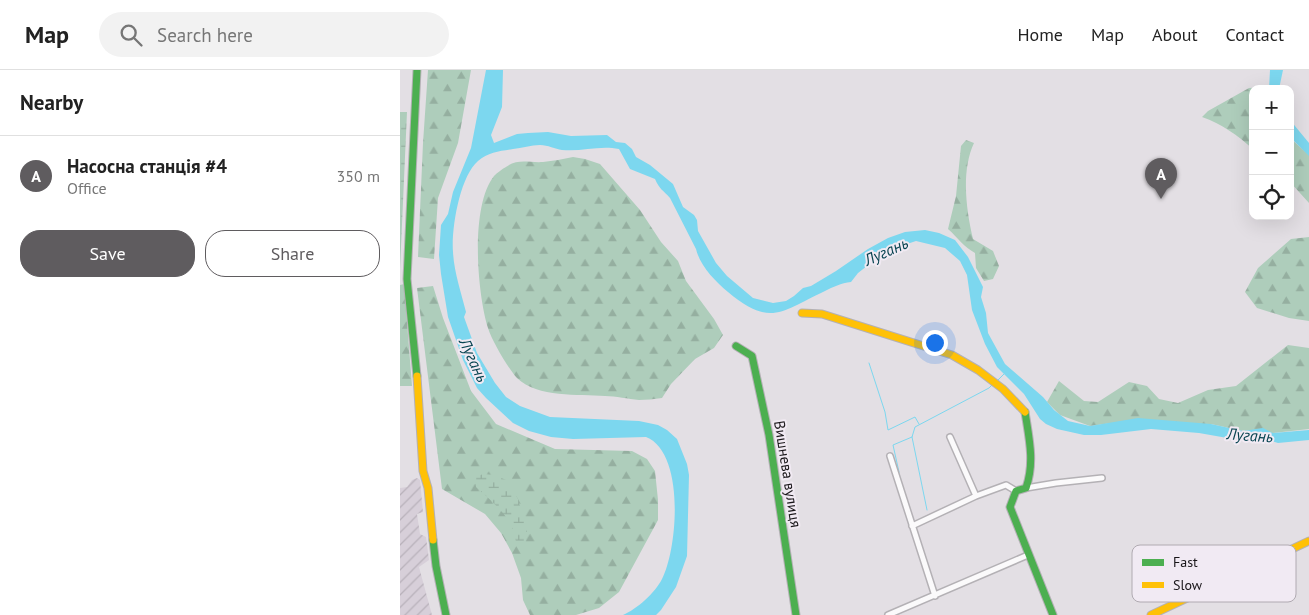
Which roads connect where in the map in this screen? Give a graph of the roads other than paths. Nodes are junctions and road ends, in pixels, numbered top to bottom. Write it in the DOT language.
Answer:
graph roads {
  1 [pos="417,70"];
  2 [pos="802,313"];
  3 [pos="736,346"];
  4 [pos="950,437"];
  5 [pos="890,456"];
  6 [pos="1102,478"];
  7 [pos="1026,488"];
  8 [pos="1016,491"];
  9 [pos="976,496"];
  10 [pos="912,526"];
  11 [pos="1309,541"];
  12 [pos="1296,547"];
  13 [pos="1028,554"];
  14 [pos="935,596"];
  15 [pos="1179,602"];
  16 [pos="446,615"];
  17 [pos="796,615"];
  18 [pos="888,615"];
  19 [pos="1053,615"];
  20 [pos="1151,615"];
  1 -- 16 [label="street"];
  2 -- 7 [label="street"];
  3 -- 17 [label="street, Вишнева вулиця"];
  4 -- 9 [label="street"];
  5 -- 10 [label="street"];
  6 -- 7 [label="street"];
  7 -- 8 [label="street"];
  8 -- 9 [label="street"];
  8 -- 13 [label="street"];
  9 -- 10 [label="street"];
  10 -- 14 [label="street"];
  11 -- 12 [label="street"];
  13 -- 14 [label="street"];
  13 -- 19 [label="street"];
  14 -- 18 [label="street"];
  15 -- 20 [label="street"];
}
